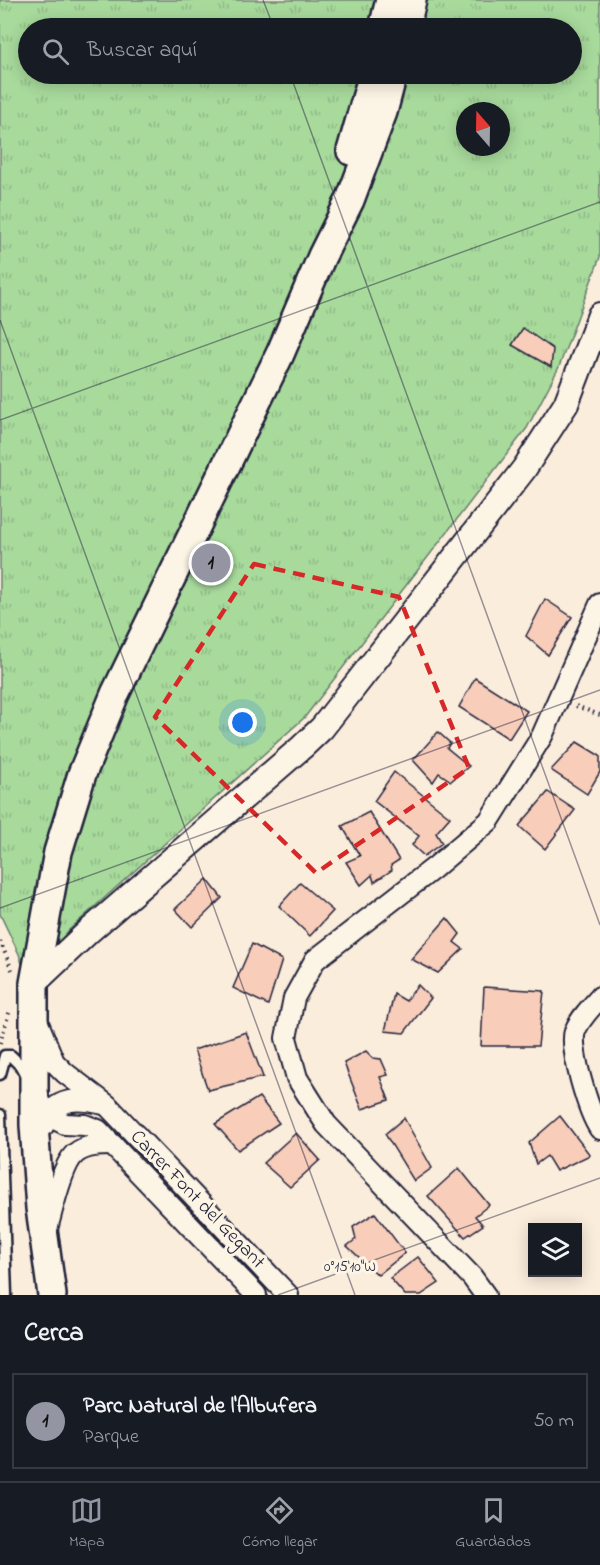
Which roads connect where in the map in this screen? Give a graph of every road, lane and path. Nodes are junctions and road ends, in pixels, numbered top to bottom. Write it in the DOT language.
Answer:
graph roads {
  1 [pos="390,0"];
  2 [pos="412,0"];
  3 [pos="423,0"];
  4 [pos="386,18"];
  5 [pos="408,18"];
  6 [pos="419,18"];
  7 [pos="370,84"];
  8 [pos="390,84"];
  9 [pos="322,256"];
  10 [pos="600,315"];
  11 [pos="600,604"];
  12 [pos="558,700"];
  13 [pos="600,715"];
  14 [pos="0,941"];
  15 [pos="23,979"];
  16 [pos="600,997"];
  17 [pos="27,1014"];
  18 [pos="0,1043"];
  19 [pos="0,1074"];
  20 [pos="33,1088"];
  21 [pos="107,1105"];
  22 [pos="0,1115"];
  23 [pos="47,1115"];
  24 [pos="600,1129"];
  25 [pos="113,1145"];
  26 [pos="40,1208"];
  27 [pos="44,1238"];
  28 [pos="49,1290"];
  29 [pos="6,1295"];
  30 [pos="256,1295"];
  31 [pos="288,1295"];
  32 [pos="485,1295"];
  1 -- 4 [label="main road"];
  2 -- 5 [label="main road"];
  3 -- 6 [label="street"];
  7 -- 9 [label="main road"];
  8 -- 9 [label="main road"];
  9 -- 15 [label="main road"];
  10 -- 15 [label="street"];
  11 -- 12 [label="street"];
  12 -- 13 [label="path"];
  12 -- 32 [label="street"];
  14 -- 15 [label="path"];
  15 -- 17 [label="main road"];
  16 -- 24 [label="street"];
  17 -- 18 [label="path"];
  17 -- 20 [label="main road"];
  17 -- 21 [label="street, Carrer Font del Gegant"];
  17 -- 23 [label="street"];
  19 -- 20 [label="lane"];
  20 -- 26 [label="main road"];
  21 -- 23 [label="street"];
  21 -- 31 [label="street, Carrer Font del Gegant"];
  22 -- 29 [label="lane"];
  23 -- 25 [label="street, Carrer Font del Gegant"];
  23 -- 26 [label="street"];
  25 -- 27 [label="street, Carrer Font del Gegant"];
  25 -- 30 [label="street, Carrer Font del Gegant"];
  26 -- 27 [label="main road"];
  27 -- 28 [label="main road"];
}
